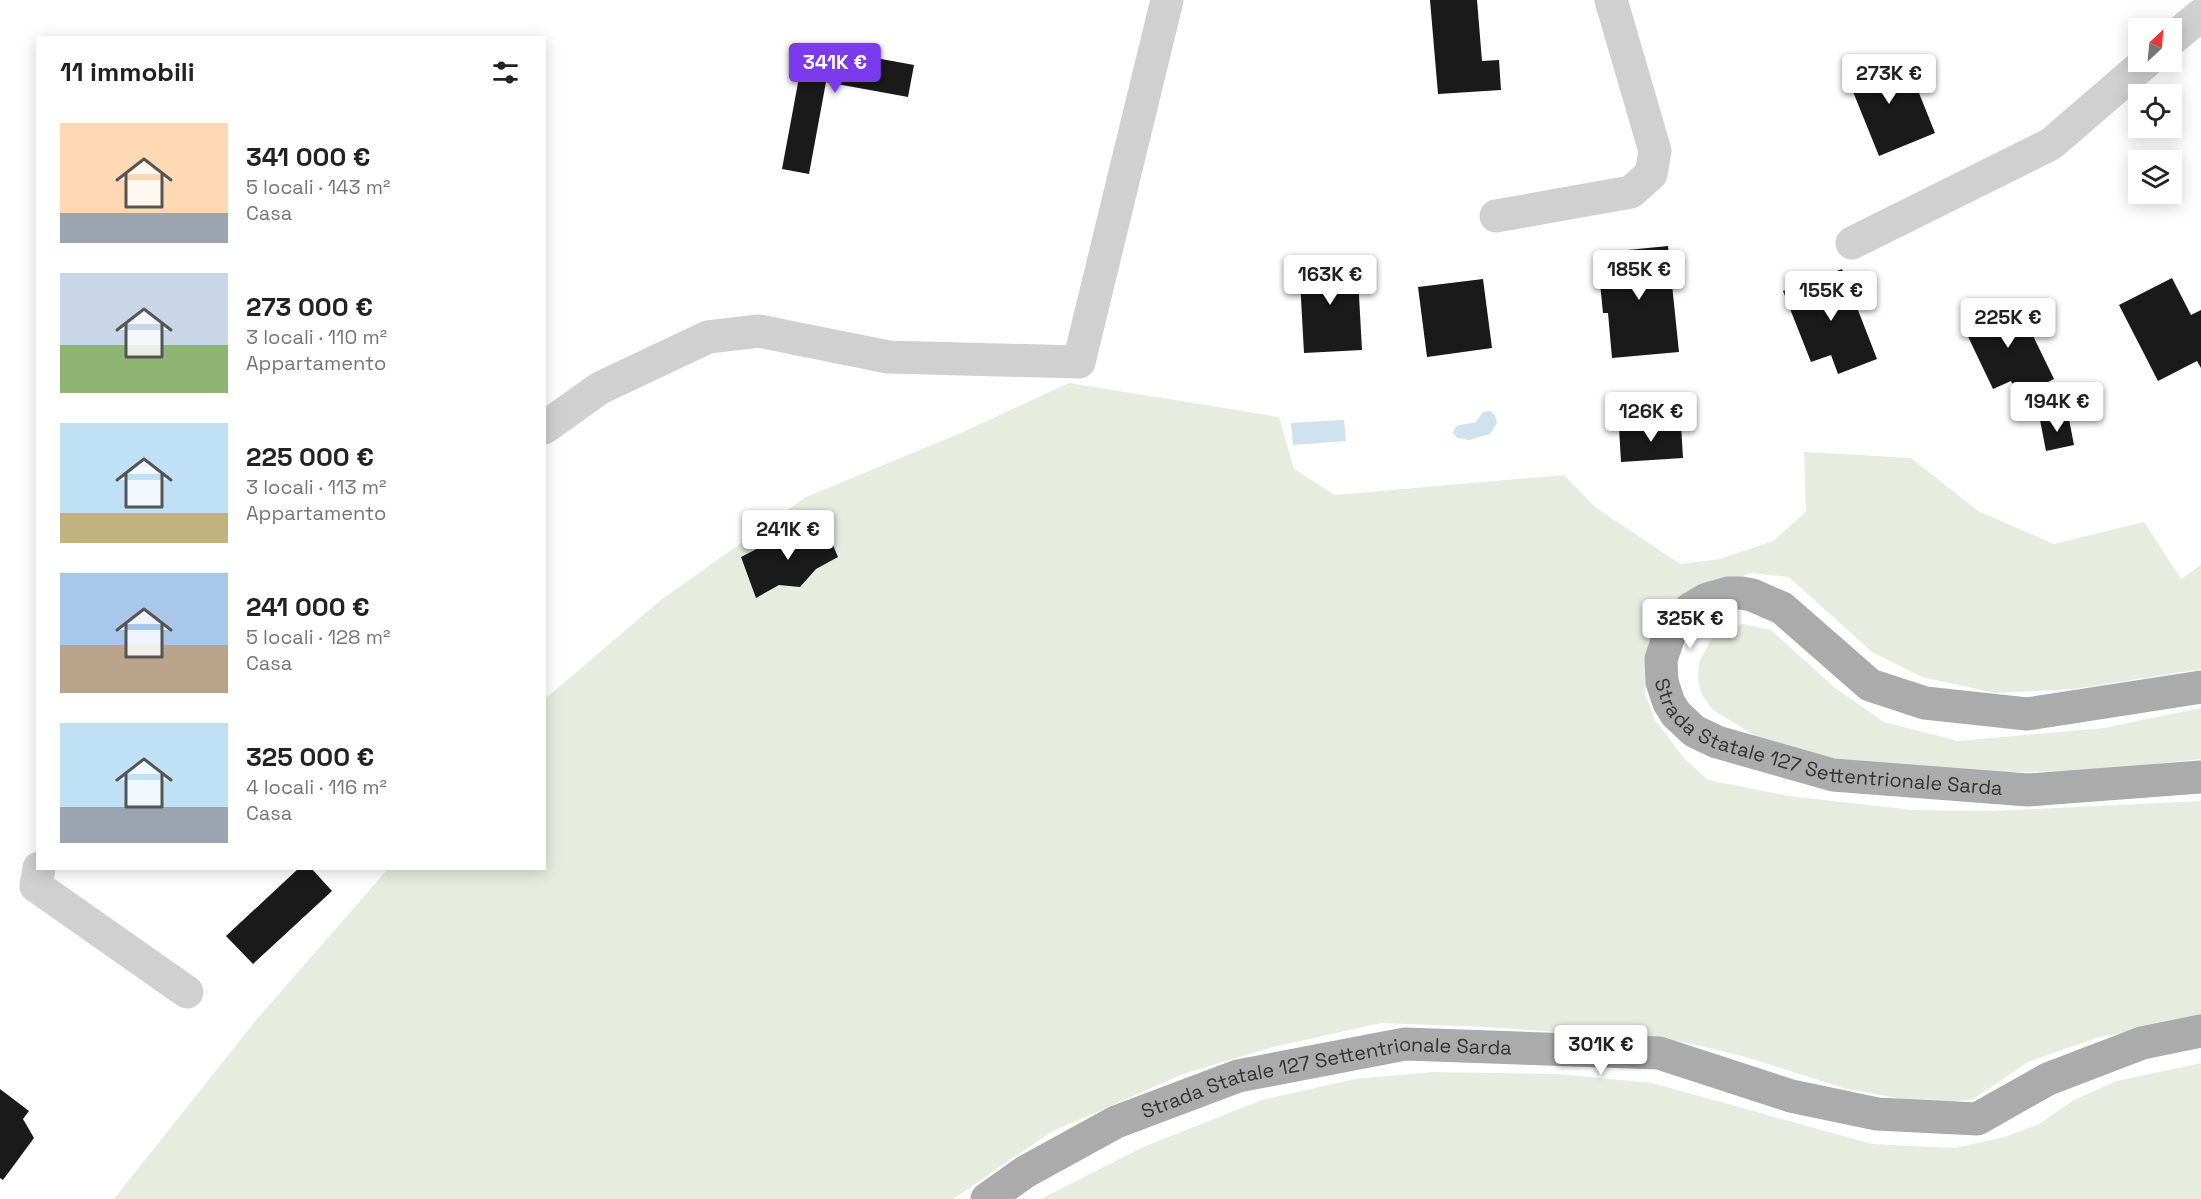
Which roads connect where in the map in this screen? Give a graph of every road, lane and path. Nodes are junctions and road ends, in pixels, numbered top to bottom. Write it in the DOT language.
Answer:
graph roads {
  1 [pos="1167,0"];
  2 [pos="1611,0"];
  3 [pos="2201,15"];
  4 [pos="2182,31"];
  5 [pos="2134,72"];
  6 [pos="1496,216"];
  7 [pos="1852,243"];
  8 [pos="546,427"];
  9 [pos="2201,687"];
  10 [pos="2201,777"];
  11 [pos="39,870"];
  12 [pos="187,992"];
  13 [pos="2201,1031"];
  14 [pos="987,1199"];
  1 -- 8 [label="lane"];
  2 -- 6 [label="lane"];
  3 -- 4 [label="lane"];
  5 -- 7 [label="lane"];
  9 -- 10 [label="main road, Strada Statale 127 Settentrionale Sarda"];
  11 -- 12 [label="lane"];
  13 -- 14 [label="main road, Strada Statale 127 Settentrionale Sarda"];
}
